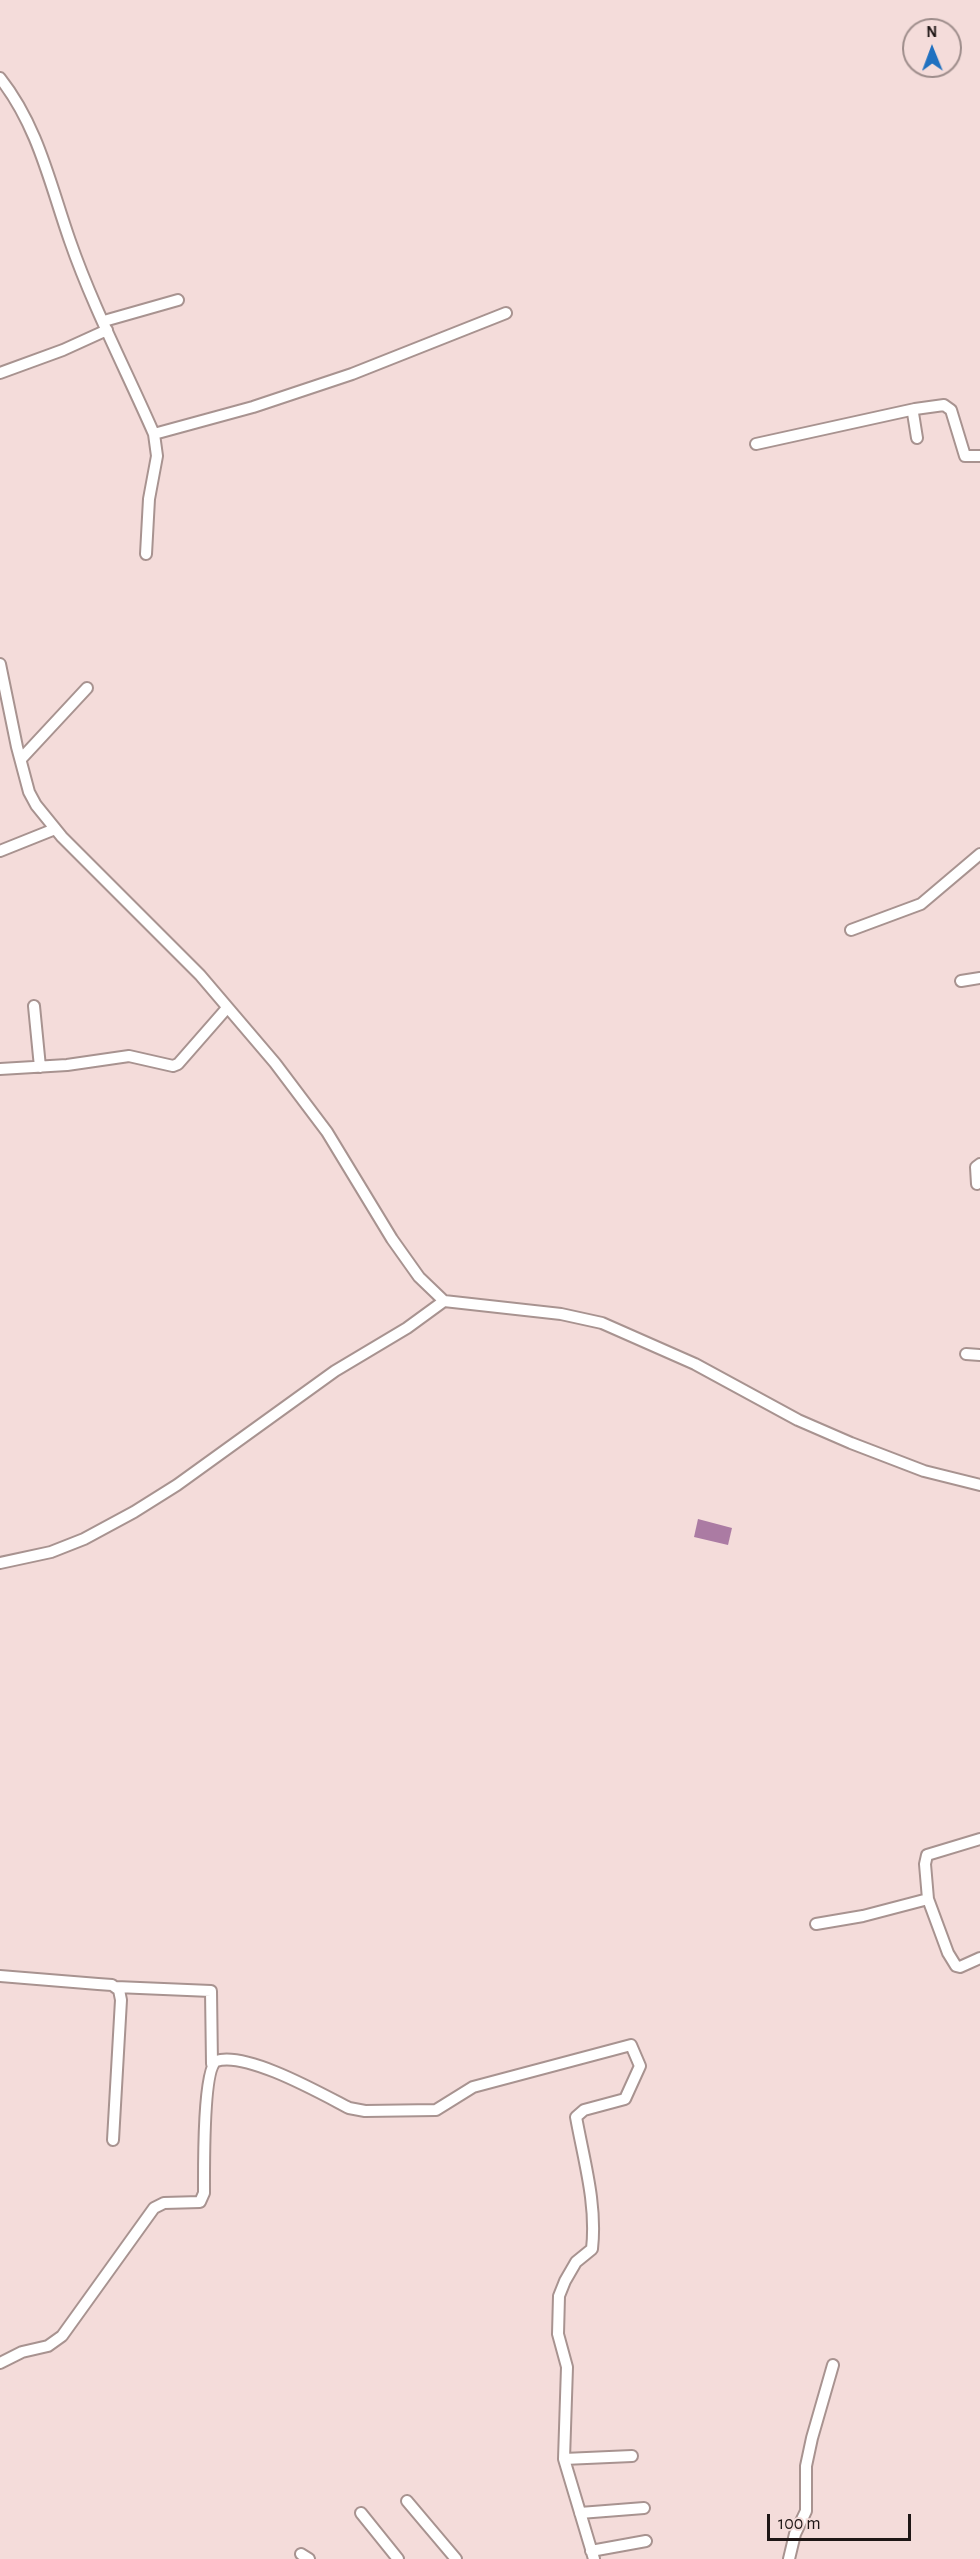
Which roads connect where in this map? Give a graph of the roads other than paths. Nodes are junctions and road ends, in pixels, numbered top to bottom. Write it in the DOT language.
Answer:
graph roads {
  1 [pos="0,78"];
  2 [pos="178,300"];
  3 [pos="506,313"];
  4 [pos="106,325"];
  5 [pos="0,373"];
  6 [pos="915,410"];
  7 [pos="154,434"];
  8 [pos="916,438"];
  9 [pos="756,444"];
  10 [pos="980,456"];
  11 [pos="146,554"];
  12 [pos="0,664"];
  13 [pos="87,688"];
  14 [pos="21,759"];
  15 [pos="55,829"];
  16 [pos="0,851"];
  17 [pos="980,854"];
  18 [pos="851,930"];
  19 [pos="980,978"];
  20 [pos="961,981"];
  21 [pos="34,1006"];
  22 [pos="227,1008"];
  23 [pos="40,1067"];
  24 [pos="0,1069"];
  25 [pos="980,1164"];
  26 [pos="977,1184"];
  27 [pos="444,1301"];
  28 [pos="966,1354"];
  29 [pos="980,1355"];
  30 [pos="980,1485"];
  31 [pos="0,1563"];
  32 [pos="980,1839"];
  33 [pos="928,1899"];
  34 [pos="816,1924"];
  35 [pos="980,1959"];
  36 [pos="0,1976"];
  37 [pos="116,1987"];
  38 [pos="212,2064"];
  39 [pos="113,2140"];
  40 [pos="0,2363"];
  41 [pos="833,2365"];
  42 [pos="632,2456"];
  43 [pos="564,2459"];
  44 [pos="407,2501"];
  45 [pos="644,2508"];
  46 [pos="361,2513"];
  47 [pos="580,2513"];
  48 [pos="646,2541"];
  49 [pos="593,2555"];
  50 [pos="398,2559"];
  51 [pos="456,2559"];
  52 [pos="789,2559"];
  1 -- 4 [label="street"];
  2 -- 4 [label="street"];
  3 -- 7 [label="street"];
  4 -- 5 [label="street"];
  4 -- 7 [label="street"];
  6 -- 8 [label="street"];
  6 -- 9 [label="street"];
  6 -- 10 [label="street"];
  7 -- 11 [label="street"];
  12 -- 14 [label="street"];
  13 -- 14 [label="street"];
  14 -- 15 [label="street"];
  15 -- 16 [label="street"];
  15 -- 22 [label="street"];
  17 -- 18 [label="street"];
  19 -- 20 [label="street"];
  21 -- 23 [label="street"];
  22 -- 23 [label="street"];
  22 -- 27 [label="street"];
  23 -- 24 [label="street"];
  25 -- 26 [label="street"];
  27 -- 30 [label="street"];
  27 -- 31 [label="street"];
  28 -- 29 [label="street"];
  32 -- 33 [label="street"];
  33 -- 34 [label="street"];
  33 -- 35 [label="street"];
  36 -- 37 [label="street"];
  37 -- 38 [label="street"];
  37 -- 39 [label="street"];
  38 -- 40 [label="street"];
  38 -- 43 [label="street"];
  41 -- 52 [label="street"];
  42 -- 43 [label="street"];
  43 -- 47 [label="street"];
  44 -- 51 [label="street"];
  45 -- 47 [label="street"];
  46 -- 50 [label="street"];
  47 -- 49 [label="street"];
  48 -- 49 [label="street"];
}
